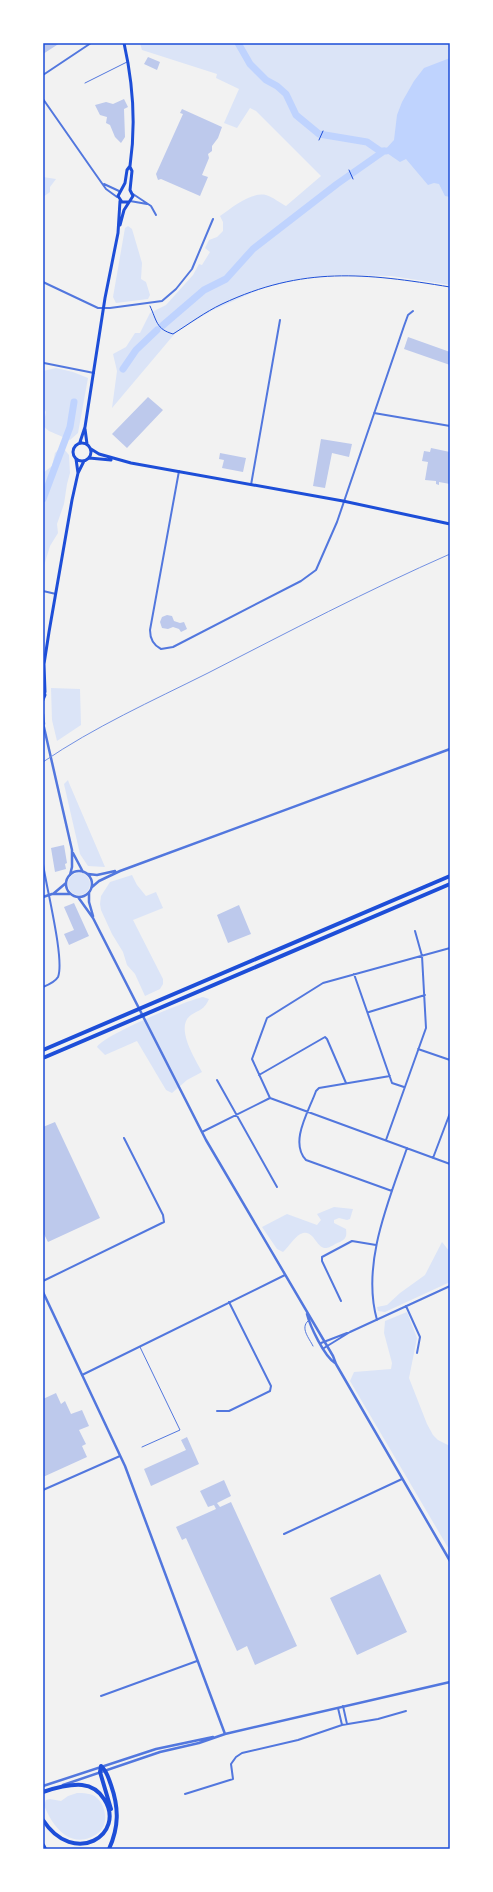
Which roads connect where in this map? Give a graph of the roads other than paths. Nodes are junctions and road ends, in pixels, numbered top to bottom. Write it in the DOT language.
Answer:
graph roads {
  1 [pos="91,43"];
  2 [pos="124,43"];
  3 [pos="128,62"];
  4 [pos="43,74"];
  5 [pos="85,83"];
  6 [pos="43,99"];
  7 [pos="130,167"];
  8 [pos="104,184"];
  9 [pos="121,190"];
  10 [pos="130,190"];
  11 [pos="132,194"];
  12 [pos="119,199"];
  13 [pos="129,201"];
  14 [pos="148,204"];
  15 [pos="156,216"];
  16 [pos="213,219"];
  17 [pos="118,233"];
  18 [pos="43,282"];
  19 [pos="104,308"];
  20 [pos="413,311"];
  21 [pos="280,320"];
  22 [pos="44,363"];
  23 [pos="94,373"];
  24 [pos="374,413"];
  25 [pos="450,426"];
  26 [pos="85,427"];
  27 [pos="80,442"];
  28 [pos="88,444"];
  29 [pos="91,450"];
  30 [pos="89,458"];
  31 [pos="76,459"];
  32 [pos="84,461"];
  33 [pos="123,461"];
  34 [pos="179,471"];
  35 [pos="78,473"];
  36 [pos="251,485"];
  37 [pos="343,501"];
  38 [pos="450,524"];
  39 [pos="43,591"];
  40 [pos="56,594"];
  41 [pos="44,664"];
  42 [pos="43,668"];
  43 [pos="44,691"];
  44 [pos="43,700"];
  45 [pos="43,714"];
  46 [pos="43,723"];
  47 [pos="450,749"];
  48 [pos="72,850"];
  49 [pos="43,864"];
  50 [pos="120,870"];
  51 [pos="83,872"];
  52 [pos="87,874"];
  53 [pos="70,875"];
  54 [pos="450,876"];
  55 [pos="66,883"];
  56 [pos="450,884"];
  57 [pos="92,887"];
  58 [pos="90,893"];
  59 [pos="52,894"];
  60 [pos="70,894"];
  61 [pos="48,896"];
  62 [pos="43,897"];
  63 [pos="78,897"];
  64 [pos="93,918"];
  65 [pos="415,931"];
  66 [pos="450,948"];
  67 [pos="422,956"];
  68 [pos="354,974"];
  69 [pos="43,987"];
  70 [pos="425,995"];
  71 [pos="368,1012"];
  72 [pos="418,1049"];
  73 [pos="43,1050"];
  74 [pos="43,1058"];
  75 [pos="450,1060"];
  76 [pos="259,1075"];
  77 [pos="390,1076"];
  78 [pos="217,1080"];
  79 [pos="346,1083"];
  80 [pos="404,1087"];
  81 [pos="270,1098"];
  82 [pos="308,1112"];
  83 [pos="450,1113"];
  84 [pos="235,1115"];
  85 [pos="202,1132"];
  86 [pos="124,1138"];
  87 [pos="386,1140"];
  88 [pos="407,1148"];
  89 [pos="433,1158"];
  90 [pos="450,1164"];
  91 [pos="277,1187"];
  92 [pos="392,1191"];
  93 [pos="376,1245"];
  94 [pos="285,1275"];
  95 [pos="43,1281"];
  96 [pos="450,1286"];
  97 [pos="43,1292"];
  98 [pos="342,1301"];
  99 [pos="229,1302"];
  100 [pos="406,1306"];
  101 [pos="306,1313"];
  102 [pos="377,1320"];
  103 [pos="308,1321"];
  104 [pos="350,1332"];
  105 [pos="324,1341"];
  106 [pos="321,1343"];
  107 [pos="313,1346"];
  108 [pos="327,1346"];
  109 [pos="140,1347"];
  110 [pos="324,1348"];
  111 [pos="417,1353"];
  112 [pos="335,1363"];
  113 [pos="82,1375"];
  114 [pos="217,1411"];
  115 [pos="142,1447"];
  116 [pos="120,1456"];
  117 [pos="402,1479"];
  118 [pos="43,1490"];
  119 [pos="284,1534"];
  120 [pos="450,1561"];
  121 [pos="198,1661"];
  122 [pos="450,1682"];
  123 [pos="101,1696"];
  124 [pos="343,1706"];
  125 [pos="338,1708"];
  126 [pos="406,1711"];
  127 [pos="347,1724"];
  128 [pos="342,1725"];
  129 [pos="224,1734"];
  130 [pos="215,1737"];
  131 [pos="101,1766"];
  132 [pos="106,1770"];
  133 [pos="100,1772"];
  134 [pos="43,1786"];
  135 [pos="43,1792"];
  136 [pos="185,1794"];
  137 [pos="110,1817"];
  138 [pos="43,1820"];
  139 [pos="43,1845"];
  140 [pos="45,1849"];
  141 [pos="109,1849"];
  1 -- 4 [label="street"];
  2 -- 3 [label="main road"];
  3 -- 5 [label="lane"];
  3 -- 7 [label="main road"];
  6 -- 8 [label="street"];
  7 -- 9 [label="main road"];
  7 -- 10 [label="main road"];
  8 -- 9 [label="street"];
  8 -- 12 [label="street"];
  9 -- 10 [label="main road"];
  9 -- 12 [label="main road"];
  10 -- 11 [label="main road"];
  11 -- 13 [label="main road"];
  11 -- 14 [label="street"];
  12 -- 13 [label="main road"];
  12 -- 17 [label="main road"];
  13 -- 14 [label="street"];
  13 -- 17 [label="main road"];
  14 -- 15 [label="street"];
  16 -- 19 [label="street"];
  17 -- 19 [label="main road"];
  18 -- 19 [label="street"];
  19 -- 23 [label="main road"];
  20 -- 24 [label="street"];
  21 -- 36 [label="street"];
  22 -- 23 [label="street"];
  23 -- 26 [label="main road"];
  24 -- 25 [label="street"];
  24 -- 37 [label="street"];
  26 -- 27 [label="main road"];
  26 -- 28 [label="main road"];
  27 -- 28 [label="main road"];
  27 -- 31 [label="main road"];
  28 -- 29 [label="main road"];
  29 -- 30 [label="main road"];
  29 -- 33 [label="main road"];
  30 -- 32 [label="main road"];
  30 -- 33 [label="main road"];
  31 -- 32 [label="main road"];
  31 -- 35 [label="main road"];
  32 -- 35 [label="main road"];
  33 -- 34 [label="main road"];
  34 -- 36 [label="main road"];
  34 -- 37 [label="street"];
  35 -- 40 [label="main road"];
  36 -- 37 [label="main road"];
  37 -- 38 [label="main road"];
  39 -- 40 [label="street"];
  40 -- 41 [label="main road"];
  41 -- 42 [label="main road"];
  41 -- 43 [label="main road"];
  43 -- 44 [label="main road"];
  45 -- 46 [label="street"];
  46 -- 48 [label="street"];
  47 -- 50 [label="street"];
  48 -- 51 [label="street"];
  48 -- 53 [label="street"];
  49 -- 61 [label="street"];
  50 -- 52 [label="street"];
  50 -- 57 [label="street"];
  51 -- 52 [label="street"];
  51 -- 53 [label="street"];
  52 -- 57 [label="street"];
  53 -- 55 [label="street"];
  54 -- 73 [label="highway"];
  55 -- 59 [label="street"];
  55 -- 60 [label="street"];
  56 -- 74 [label="highway"];
  57 -- 58 [label="street"];
  58 -- 63 [label="street"];
  58 -- 64 [label="street"];
  59 -- 60 [label="street"];
  59 -- 61 [label="street"];
  60 -- 63 [label="street"];
  61 -- 62 [label="street"];
  61 -- 69 [label="street"];
  63 -- 64 [label="street"];
  64 -- 85 [label="street"];
  65 -- 67 [label="street"];
  66 -- 67 [label="street"];
  67 -- 68 [label="street"];
  67 -- 70 [label="street"];
  68 -- 71 [label="street"];
  68 -- 76 [label="street"];
  70 -- 71 [label="street"];
  70 -- 72 [label="street"];
  71 -- 77 [label="street"];
  72 -- 75 [label="street"];
  72 -- 80 [label="street"];
  76 -- 79 [label="street"];
  76 -- 81 [label="street"];
  77 -- 79 [label="street"];
  77 -- 80 [label="street"];
  78 -- 84 [label="street"];
  79 -- 82 [label="street"];
  80 -- 87 [label="street"];
  81 -- 82 [label="street"];
  81 -- 84 [label="street"];
  82 -- 87 [label="street"];
  82 -- 92 [label="street"];
  83 -- 89 [label="street"];
  84 -- 85 [label="street"];
  84 -- 91 [label="street"];
  85 -- 94 [label="street"];
  86 -- 95 [label="street"];
  87 -- 88 [label="street"];
  88 -- 89 [label="street"];
  88 -- 92 [label="street"];
  89 -- 90 [label="street"];
  92 -- 93 [label="street"];
  93 -- 98 [label="street"];
  93 -- 102 [label="street"];
  94 -- 99 [label="street"];
  94 -- 101 [label="street"];
  96 -- 100 [label="street"];
  97 -- 113 [label="street"];
  99 -- 109 [label="street"];
  99 -- 114 [label="street"];
  100 -- 102 [label="street"];
  100 -- 111 [label="street"];
  101 -- 103 [label="street"];
  101 -- 105 [label="street"];
  102 -- 104 [label="street"];
  103 -- 106 [label="street"];
  103 -- 107 [label="lane"];
  104 -- 105 [label="street"];
  104 -- 108 [label="street"];
  105 -- 106 [label="street"];
  105 -- 108 [label="street"];
  106 -- 110 [label="street"];
  108 -- 110 [label="street"];
  108 -- 112 [label="street"];
  109 -- 113 [label="street"];
  109 -- 115 [label="lane"];
  110 -- 112 [label="street"];
  112 -- 117 [label="street"];
  113 -- 116 [label="street"];
  116 -- 118 [label="street"];
  116 -- 121 [label="street"];
  117 -- 119 [label="street"];
  117 -- 120 [label="street"];
  121 -- 123 [label="street"];
  121 -- 129 [label="street"];
  122 -- 124 [label="street"];
  124 -- 125 [label="street"];
  124 -- 127 [label="street"];
  125 -- 128 [label="street"];
  125 -- 129 [label="street"];
  126 -- 127 [label="street"];
  127 -- 128 [label="street"];
  128 -- 136 [label="street"];
  129 -- 130 [label="street"];
  130 -- 131 [label="street"];
  130 -- 132 [label="street"];
  131 -- 132 [label="highway"];
  131 -- 133 [label="highway"];
  131 -- 134 [label="street"];
  132 -- 133 [label="street"];
  132 -- 141 [label="highway"];
  133 -- 135 [label="street"];
  133 -- 137 [label="highway"];
  135 -- 137 [label="highway"];
  137 -- 138 [label="highway"];
  139 -- 140 [label="highway"];
}
